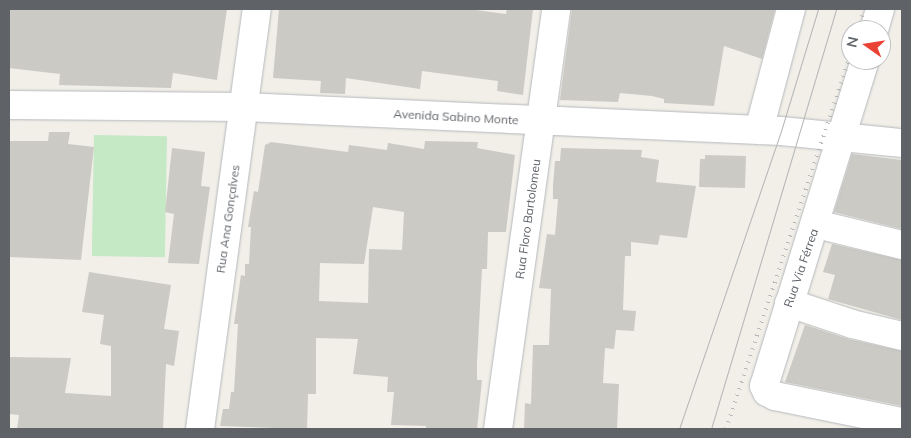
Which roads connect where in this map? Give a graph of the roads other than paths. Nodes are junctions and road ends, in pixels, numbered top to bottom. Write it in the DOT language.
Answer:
graph roads {
  1 [pos="257,9"];
  2 [pos="556,9"];
  3 [pos="791,9"];
  4 [pos="862,70"];
  5 [pos="9,105"];
  6 [pos="244,106"];
  7 [pos="542,122"];
  8 [pos="759,130"];
  9 [pos="844,135"];
  10 [pos="902,143"];
  11 [pos="816,224"];
  12 [pos="902,245"];
  13 [pos="789,303"];
  14 [pos="902,336"];
  15 [pos="824,418"];
  16 [pos="902,422"];
  17 [pos="200,429"];
  18 [pos="498,429"];
  1 -- 6 [label="street, Rua Ana Gonçalves"];
  2 -- 7 [label="street, Rua Floro Bartolomeu"];
  3 -- 8 [label="street"];
  4 -- 9 [label="street, Rua Via Férrea"];
  5 -- 6 [label="street, Avenida Sabino Monte"];
  6 -- 7 [label="street, Avenida Sabino Monte"];
  6 -- 17 [label="street, Rua Ana Gonçalves"];
  7 -- 8 [label="street, Avenida Sabino Monte"];
  7 -- 18 [label="street, Rua Floro Bartolomeu"];
  8 -- 9 [label="street, Avenida Sabino Monte"];
  9 -- 10 [label="street, Avenida Sabino Monte"];
  9 -- 11 [label="street, Rua Via Férrea"];
  11 -- 12 [label="street"];
  11 -- 13 [label="street, Rua Via Férrea"];
  13 -- 14 [label="street"];
  13 -- 15 [label="street, Rua Via Férrea"];
  15 -- 16 [label="street"];
}
